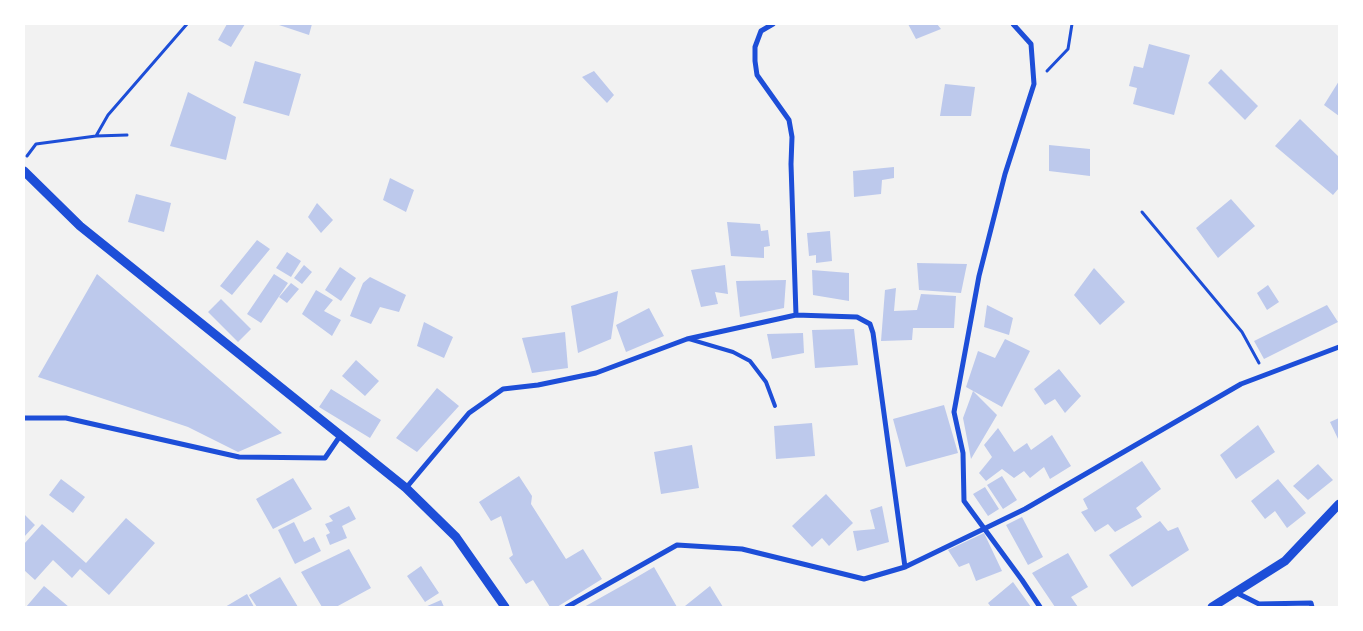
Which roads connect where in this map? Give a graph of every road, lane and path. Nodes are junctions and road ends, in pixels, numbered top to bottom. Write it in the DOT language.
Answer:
graph roads {
  1 [pos="187,24"];
  2 [pos="773,24"];
  3 [pos="1014,24"];
  4 [pos="1072,24"];
  5 [pos="1034,84"];
  6 [pos="127,135"];
  7 [pos="96,136"];
  8 [pos="24,160"];
  9 [pos="24,171"];
  10 [pos="1142,212"];
  11 [pos="796,315"];
  12 [pos="687,339"];
  13 [pos="1339,347"];
  14 [pos="1265,374"];
  15 [pos="776,406"];
  16 [pos="24,418"];
  17 [pos="340,436"];
  18 [pos="406,488"];
  19 [pos="1339,504"];
  20 [pos="985,527"];
  21 [pos="905,566"];
  22 [pos="1236,592"];
  23 [pos="505,607"];
  24 [pos="567,607"];
  25 [pos="1040,607"];
  26 [pos="1212,607"];
  27 [pos="1312,607"];
  1 -- 7 [label="path"];
  2 -- 11 [label="street"];
  3 -- 5 [label="street"];
  4 -- 5 [label="path"];
  5 -- 20 [label="street"];
  6 -- 7 [label="path"];
  7 -- 8 [label="path"];
  9 -- 17 [label="street"];
  10 -- 14 [label="path"];
  11 -- 12 [label="street"];
  11 -- 21 [label="street"];
  12 -- 15 [label="lane"];
  12 -- 18 [label="street"];
  13 -- 14 [label="street"];
  14 -- 20 [label="street"];
  16 -- 17 [label="street"];
  17 -- 18 [label="street"];
  18 -- 23 [label="street"];
  19 -- 22 [label="street"];
  20 -- 21 [label="street"];
  20 -- 25 [label="street"];
  21 -- 24 [label="street"];
  22 -- 26 [label="street"];
  22 -- 27 [label="street"];
}
